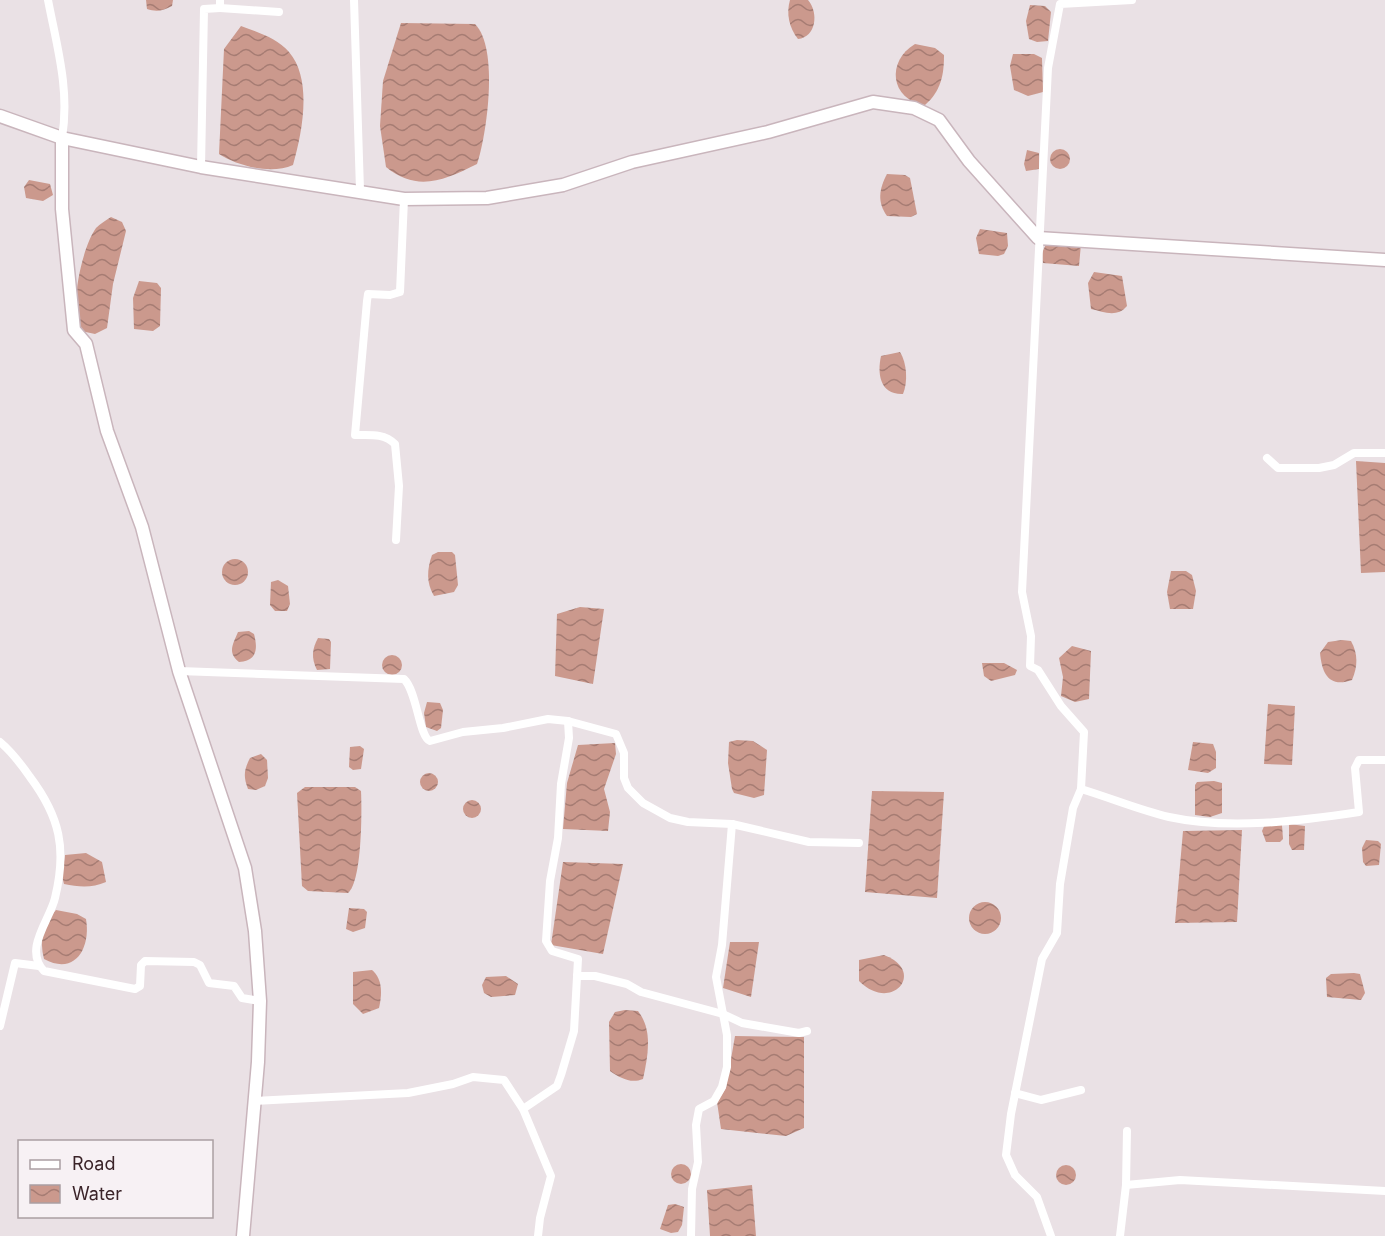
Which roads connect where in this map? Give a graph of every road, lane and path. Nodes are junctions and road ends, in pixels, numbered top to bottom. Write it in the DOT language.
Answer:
graph roads {
  1 [pos="48,0"];
  2 [pos="354,0"];
  3 [pos="1132,0"];
  4 [pos="220,4"];
  5 [pos="279,12"];
  6 [pos="0,116"];
  7 [pos="62,138"];
  8 [pos="201,166"];
  9 [pos="360,190"];
  10 [pos="404,199"];
  11 [pos="1038,238"];
  12 [pos="1385,260"];
  13 [pos="1385,453"];
  14 [pos="1267,458"];
  15 [pos="396,540"];
  16 [pos="179,671"];
  17 [pos="568,721"];
  18 [pos="0,742"];
  19 [pos="1385,760"];
  20 [pos="1081,789"];
  21 [pos="732,824"];
  22 [pos="859,843"];
  23 [pos="39,966"];
  24 [pos="577,976"];
  25 [pos="260,1000"];
  26 [pos="723,1014"];
  27 [pos="0,1026"];
  28 [pos="807,1031"];
  29 [pos="1081,1090"];
  30 [pos="1015,1093"];
  31 [pos="253,1101"];
  32 [pos="523,1109"];
  33 [pos="1127,1131"];
  34 [pos="1126,1185"];
  35 [pos="1385,1191"];
  36 [pos="243,1236"];
  37 [pos="538,1236"];
  38 [pos="691,1236"];
  39 [pos="1051,1236"];
  40 [pos="1120,1236"];
  1 -- 7 [label="street"];
  2 -- 9 [label="street"];
  3 -- 11 [label="street"];
  4 -- 5 [label="street"];
  4 -- 8 [label="street"];
  6 -- 7 [label="street"];
  7 -- 8 [label="street"];
  7 -- 16 [label="street"];
  8 -- 9 [label="street"];
  9 -- 10 [label="street"];
  10 -- 11 [label="street"];
  10 -- 15 [label="street"];
  11 -- 12 [label="street"];
  11 -- 20 [label="street"];
  13 -- 14 [label="street"];
  16 -- 17 [label="street"];
  16 -- 25 [label="street"];
  17 -- 21 [label="street"];
  17 -- 24 [label="street"];
  18 -- 23 [label="street"];
  19 -- 20 [label="street"];
  20 -- 30 [label="street"];
  21 -- 22 [label="street"];
  21 -- 26 [label="street"];
  23 -- 25 [label="street"];
  23 -- 27 [label="street"];
  24 -- 26 [label="street"];
  24 -- 32 [label="street"];
  25 -- 31 [label="street"];
  26 -- 28 [label="street"];
  26 -- 38 [label="street"];
  29 -- 30 [label="street"];
  30 -- 39 [label="street"];
  31 -- 32 [label="street"];
  31 -- 36 [label="street"];
  32 -- 37 [label="street"];
  33 -- 34 [label="street"];
  34 -- 35 [label="street"];
  34 -- 40 [label="street"];
}
